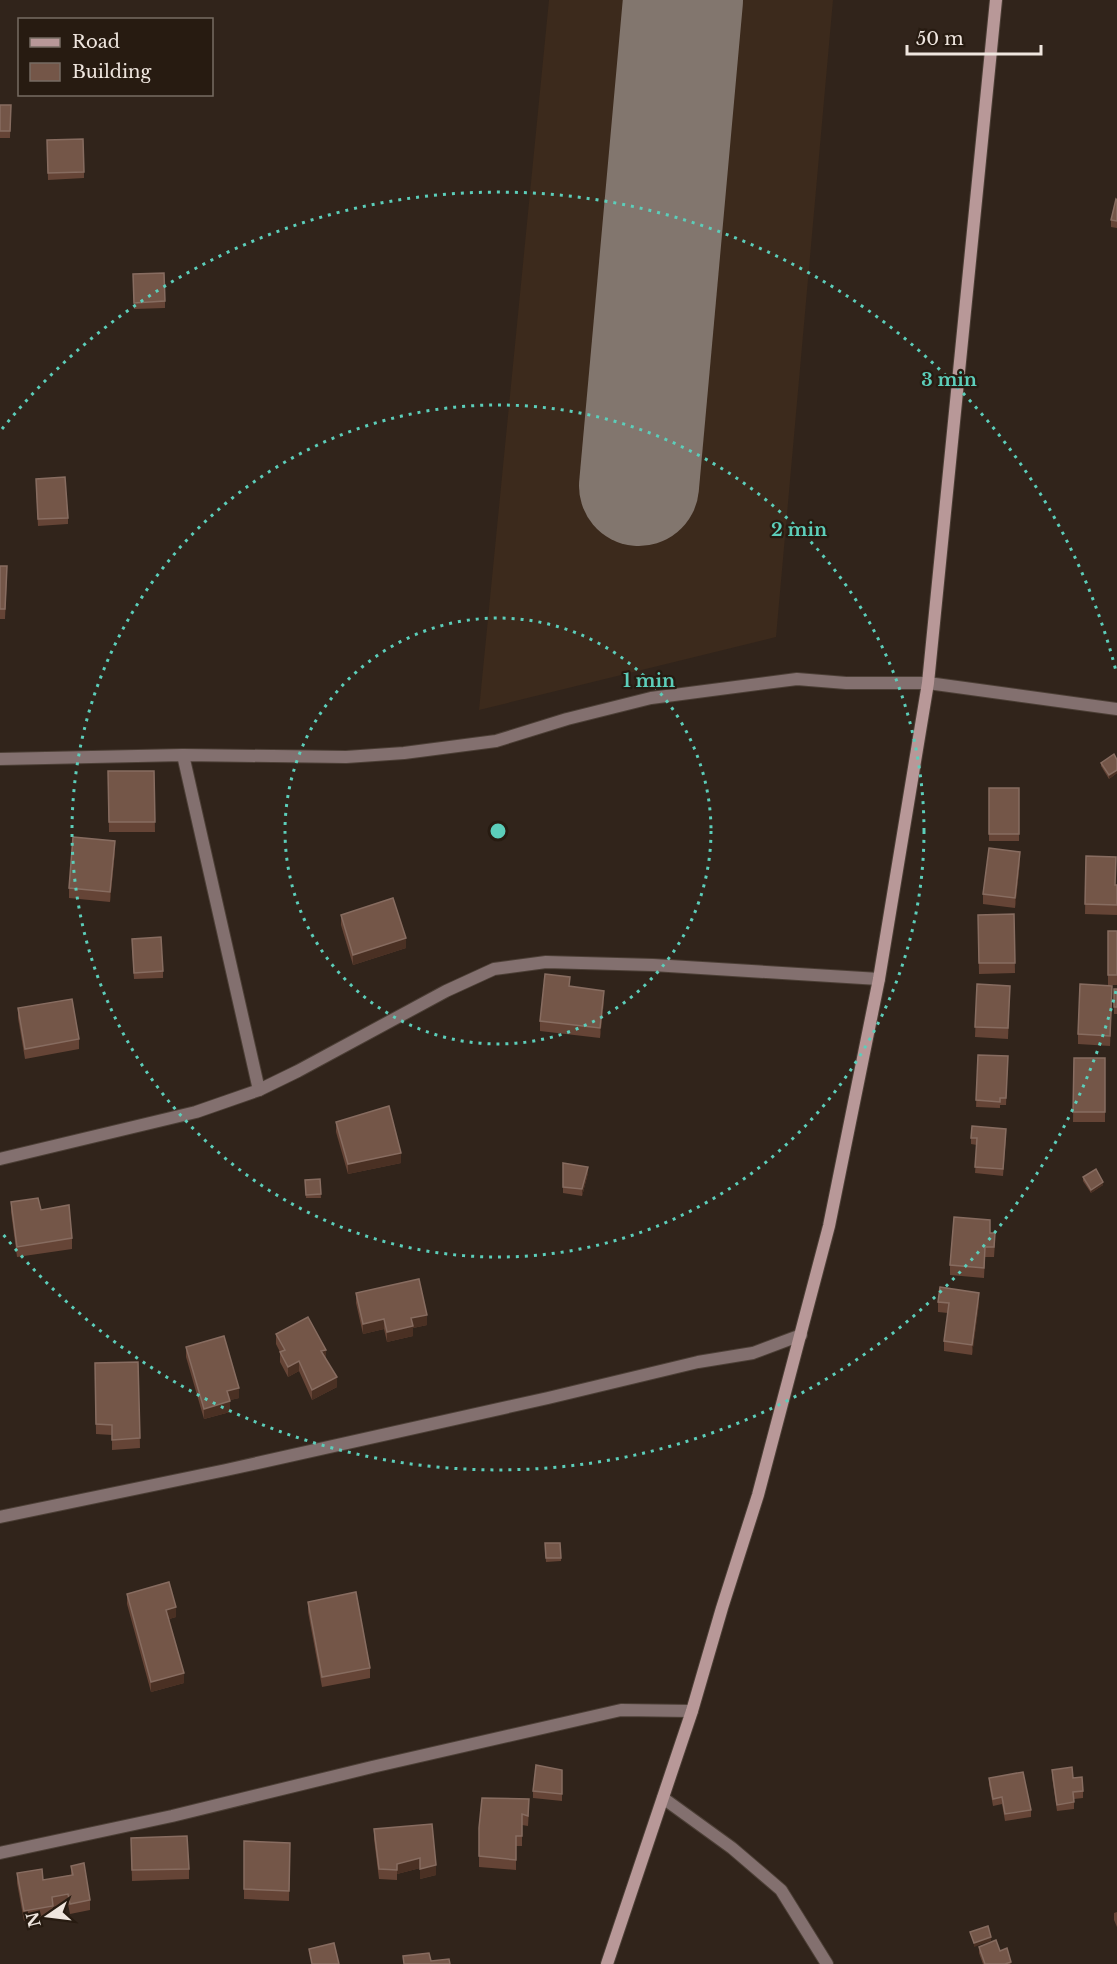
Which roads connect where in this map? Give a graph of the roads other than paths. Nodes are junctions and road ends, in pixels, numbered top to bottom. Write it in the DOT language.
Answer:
graph roads {
  1 [pos="996,0"];
  2 [pos="928,683"];
  3 [pos="1117,709"];
  4 [pos="183,755"];
  5 [pos="0,759"];
  6 [pos="879,979"];
  7 [pos="259,1090"];
  8 [pos="0,1159"];
  9 [pos="801,1335"];
  10 [pos="0,1517"];
  11 [pos="692,1711"];
  12 [pos="663,1798"];
  13 [pos="0,1853"];
  14 [pos="607,1964"];
  15 [pos="827,1964"];
  1 -- 2 [label="main road"];
  2 -- 3 [label="street"];
  2 -- 4 [label="street"];
  2 -- 6 [label="main road"];
  4 -- 5 [label="street"];
  4 -- 7 [label="street"];
  6 -- 7 [label="street"];
  6 -- 9 [label="main road"];
  7 -- 8 [label="street"];
  9 -- 10 [label="street"];
  9 -- 11 [label="main road"];
  11 -- 12 [label="main road"];
  11 -- 13 [label="street"];
  12 -- 14 [label="main road"];
  12 -- 15 [label="street"];
}
